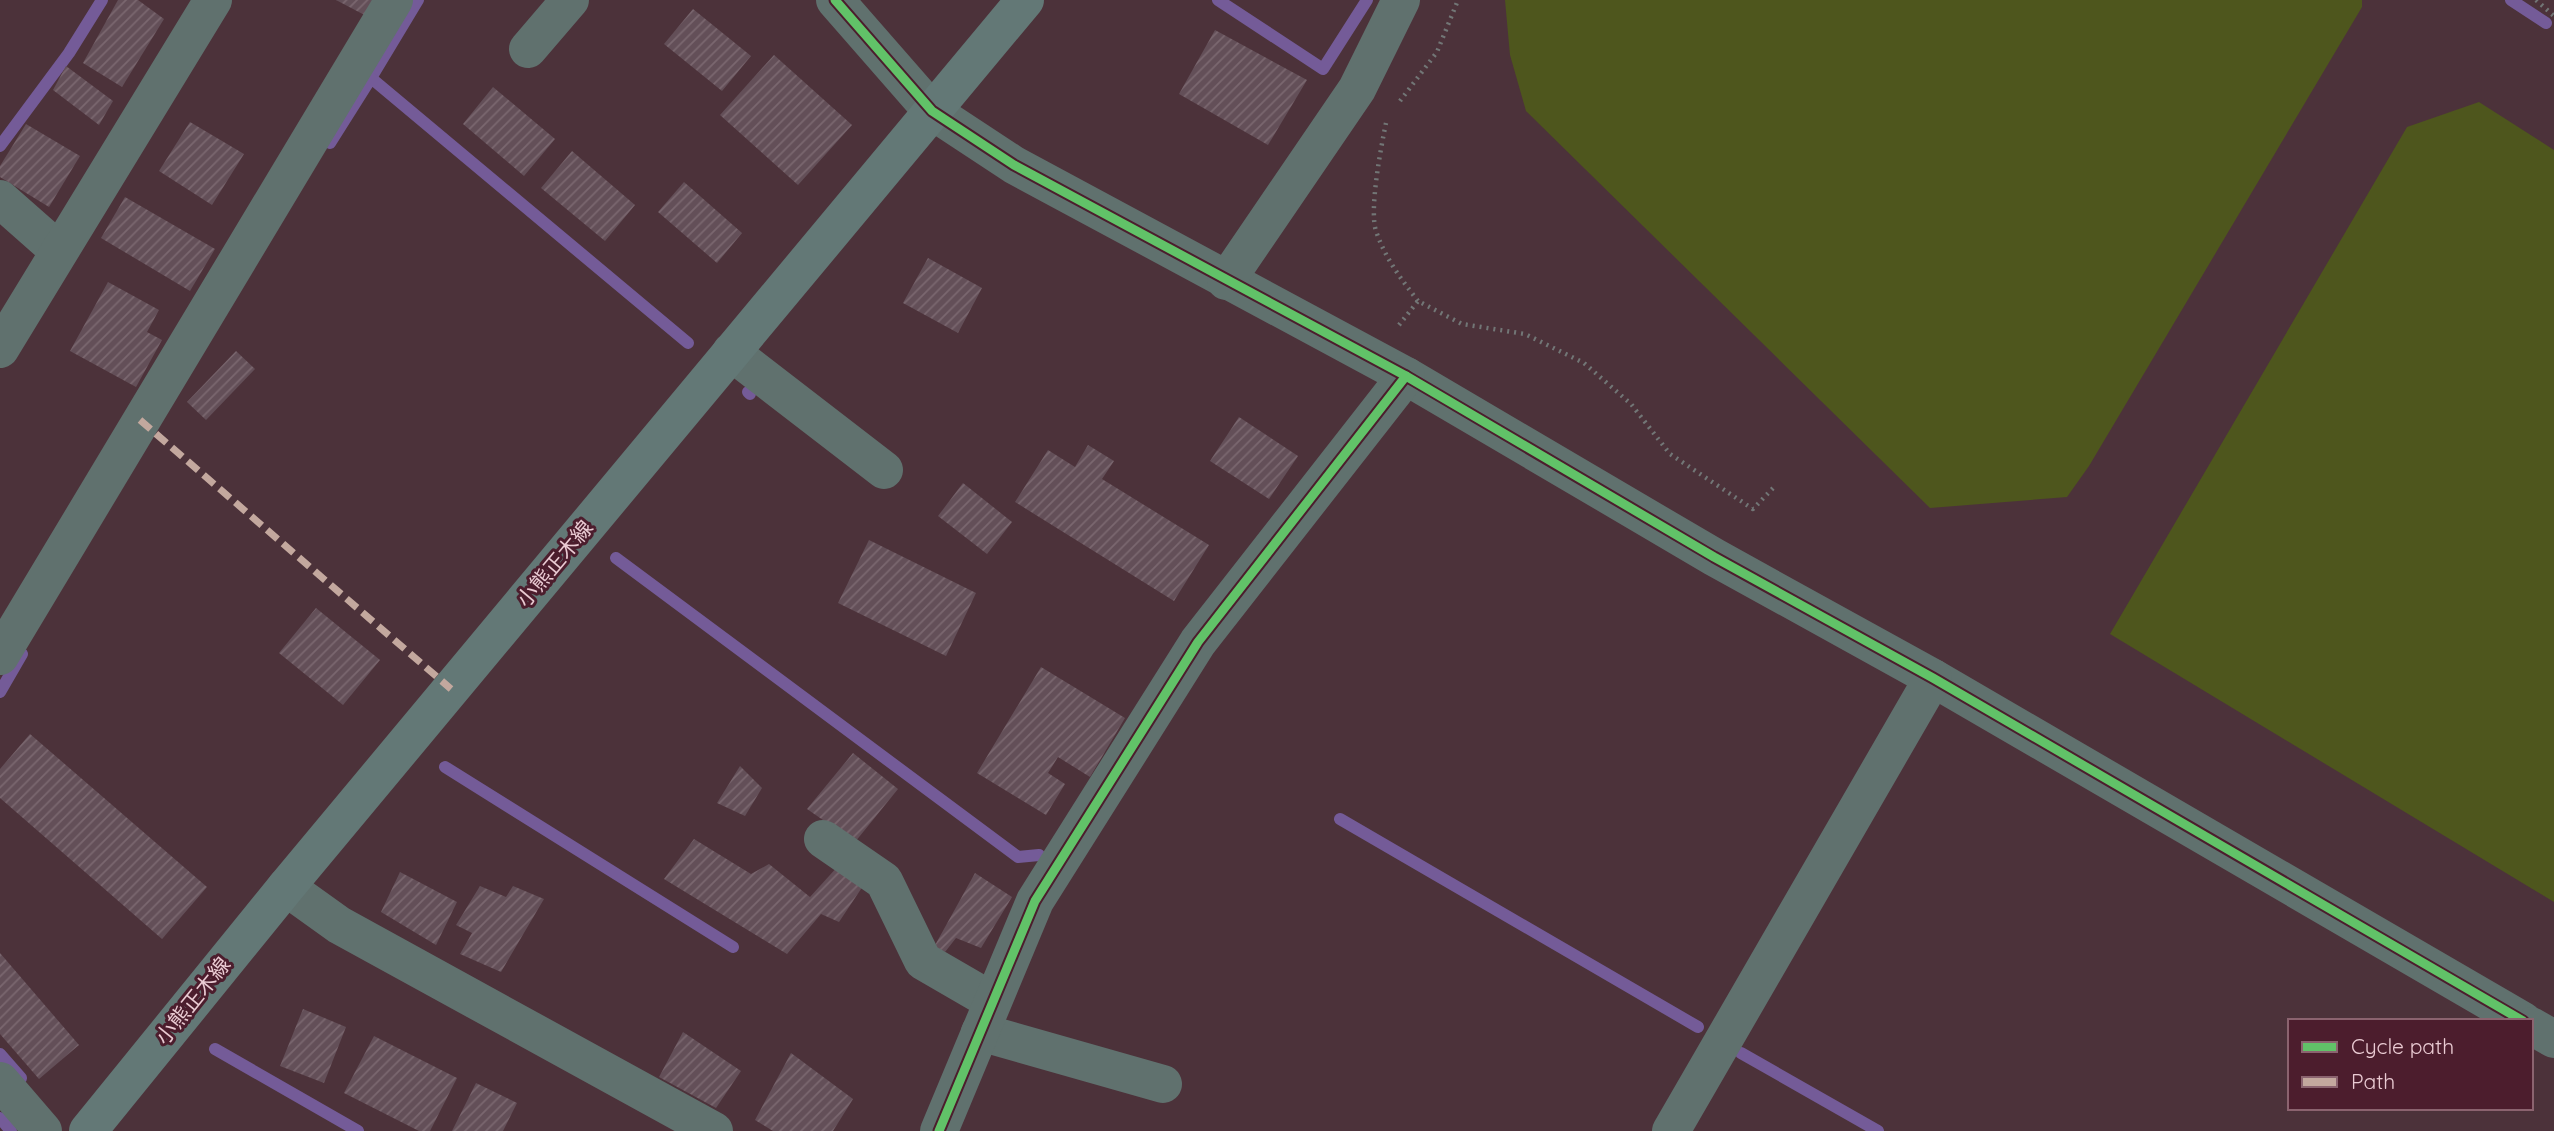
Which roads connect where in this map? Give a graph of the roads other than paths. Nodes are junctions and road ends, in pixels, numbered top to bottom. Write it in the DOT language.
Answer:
graph roads {
  1 [pos="213,0"];
  2 [pos="394,0"];
  3 [pos="570,0"];
  4 [pos="835,0"];
  5 [pos="1025,0"];
  6 [pos="1401,0"];
  7 [pos="528,48"];
  8 [pos="932,111"];
  9 [pos="0,199"];
  10 [pos="59,251"];
  11 [pos="1226,281"];
  12 [pos="0,349"];
  13 [pos="731,352"];
  14 [pos="1406,376"];
  15 [pos="884,470"];
  16 [pos="0,656"];
  17 [pos="1933,678"];
  18 [pos="823,839"];
  19 [pos="286,887"];
  20 [pos="986,1017"];
  21 [pos="2520,1019"];
  22 [pos="2533,1027"];
  23 [pos="2554,1039"];
  24 [pos="0,1081"];
  25 [pos="1163,1084"];
  26 [pos="43,1131"];
  27 [pos="88,1131"];
  28 [pos="714,1131"];
  29 [pos="939,1131"];
  30 [pos="1671,1131"];
  1 -- 10 [label="street"];
  2 -- 16 [label="street"];
  3 -- 7 [label="street"];
  4 -- 8 [label="street"];
  5 -- 8 [label="main road, 小熊正木線"];
  6 -- 11 [label="street"];
  8 -- 11 [label="street"];
  8 -- 13 [label="main road, 小熊正木線"];
  9 -- 10 [label="street"];
  10 -- 12 [label="street"];
  11 -- 14 [label="street"];
  13 -- 15 [label="street"];
  13 -- 19 [label="main road, 小熊正木線"];
  14 -- 17 [label="street"];
  14 -- 20 [label="street"];
  17 -- 21 [label="street"];
  17 -- 30 [label="street"];
  18 -- 20 [label="street"];
  19 -- 27 [label="main road, 小熊正木線"];
  19 -- 28 [label="street"];
  20 -- 25 [label="street"];
  20 -- 29 [label="street"];
  22 -- 23 [label="street"];
  24 -- 26 [label="street"];
}
